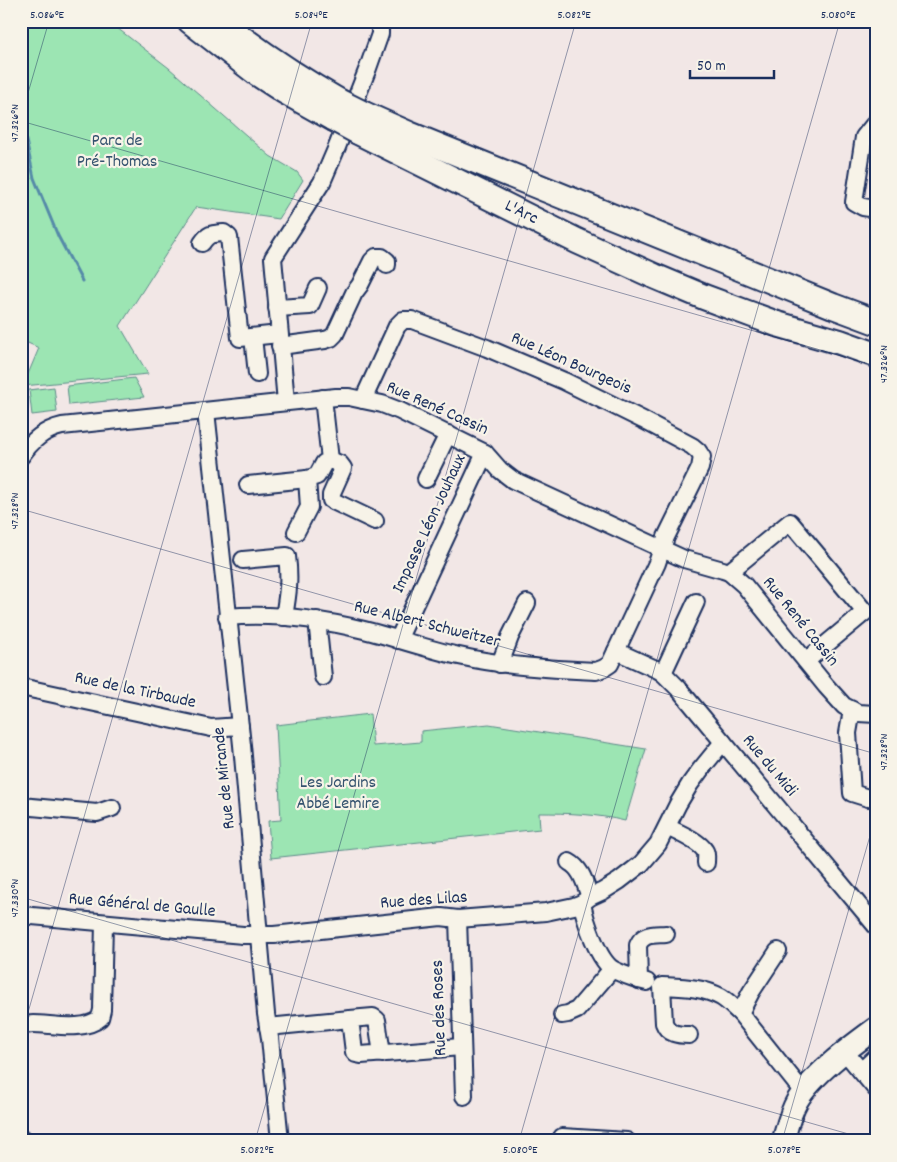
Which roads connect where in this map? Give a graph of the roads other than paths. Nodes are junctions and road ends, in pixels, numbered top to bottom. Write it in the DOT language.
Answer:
graph roads {
  1 [pos="190,21"];
  2 [pos="219,21"];
  3 [pos="380,21"];
  4 [pos="337,110"];
  5 [pos="361,123"];
  6 [pos="875,125"];
  7 [pos="876,209"];
  8 [pos="202,243"];
  9 [pos="387,265"];
  10 [pos="318,288"];
  11 [pos="277,308"];
  12 [pos="876,322"];
  13 [pos="253,337"];
  14 [pos="280,340"];
  15 [pos="876,355"];
  16 [pos="257,374"];
  17 [pos="323,398"];
  18 [pos="363,400"];
  19 [pos="286,402"];
  20 [pos="206,411"];
  21 [pos="448,434"];
  22 [pos="27,436"];
  23 [pos="485,453"];
  24 [pos="21,456"];
  25 [pos="330,460"];
  26 [pos="307,479"];
  27 [pos="426,479"];
  28 [pos="248,485"];
  29 [pos="375,521"];
  30 [pos="296,532"];
  31 [pos="662,549"];
  32 [pos="243,560"];
  33 [pos="729,572"];
  34 [pos="696,602"];
  35 [pos="527,603"];
  36 [pos="284,617"];
  37 [pos="228,618"];
  38 [pos="317,620"];
  39 [pos="398,640"];
  40 [pos="616,651"];
  41 [pos="806,660"];
  42 [pos="500,664"];
  43 [pos="663,673"];
  44 [pos="323,677"];
  45 [pos="21,687"];
  46 [pos="852,710"];
  47 [pos="876,714"];
  48 [pos="240,726"];
  49 [pos="723,742"];
  50 [pos="868,798"];
  51 [pos="21,806"];
  52 [pos="112,808"];
  53 [pos="667,827"];
  54 [pos="569,862"];
  55 [pos="706,863"];
  56 [pos="586,900"];
  57 [pos="21,915"];
  58 [pos="458,919"];
  59 [pos="104,923"];
  60 [pos="876,926"];
  61 [pos="666,934"];
  62 [pos="258,936"];
  63 [pos="778,951"];
  64 [pos="612,969"];
  65 [pos="640,980"];
  66 [pos="662,986"];
  67 [pos="740,1013"];
  68 [pos="562,1015"];
  69 [pos="350,1019"];
  70 [pos="21,1026"];
  71 [pos="268,1027"];
  72 [pos="876,1028"];
  73 [pos="689,1035"];
  74 [pos="461,1047"];
  75 [pos="845,1052"];
  76 [pos="382,1054"];
  77 [pos="876,1057"];
  78 [pos="861,1071"];
  79 [pos="876,1089"];
  80 [pos="464,1096"];
  81 [pos="799,1099"];
  82 [pos="562,1137"];
  83 [pos="280,1141"];
  84 [pos="627,1141"];
  85 [pos="783,1141"];
  86 [pos="794,1141"];
  1 -- 4 [label="highway, L'Arc"];
  2 -- 4 [label="highway, L'Arc"];
  3 -- 11 [label="street"];
  4 -- 5 [label="highway, L'Arc, bridge"];
  5 -- 12 [label="highway, L'Arc"];
  5 -- 15 [label="highway, L'Arc"];
  6 -- 7 [label="street"];
  8 -- 13 [label="street"];
  9 -- 14 [label="street"];
  10 -- 11 [label="street"];
  11 -- 14 [label="street"];
  13 -- 14 [label="street"];
  13 -- 16 [label="street"];
  14 -- 19 [label="street"];
  17 -- 18 [label="street, Rue René Cassin"];
  17 -- 19 [label="street, Rue René Cassin"];
  17 -- 25 [label="street"];
  18 -- 21 [label="street, Rue René Cassin"];
  18 -- 31 [label="street, Rue Léon Bourgeois"];
  19 -- 20 [label="street, Rue René Cassin"];
  20 -- 22 [label="street, Rue René Cassin"];
  20 -- 37 [label="street, Rue de Mirande"];
  21 -- 23 [label="street, Rue René Cassin"];
  21 -- 27 [label="street"];
  22 -- 24 [label="street, Rue René Cassin"];
  23 -- 31 [label="street, Rue René Cassin"];
  23 -- 39 [label="street, Impasse Léon Jouhaux"];
  25 -- 26 [label="street"];
  25 -- 29 [label="street"];
  26 -- 28 [label="street"];
  26 -- 30 [label="street"];
  31 -- 33 [label="street, Rue René Cassin"];
  31 -- 40 [label="street, Rue Albert Schweitzer"];
  32 -- 36 [label="street"];
  33 -- 41 [label="street, Rue René Cassin"];
  33 -- 41 [label="street"];
  34 -- 43 [label="street"];
  35 -- 42 [label="street"];
  36 -- 37 [label="street, Rue Albert Schweitzer"];
  36 -- 38 [label="street, Rue Albert Schweitzer"];
  37 -- 48 [label="street, Rue de Mirande"];
  38 -- 39 [label="street, Rue Albert Schweitzer"];
  38 -- 44 [label="street"];
  39 -- 42 [label="street, Rue Albert Schweitzer"];
  40 -- 42 [label="street, Rue Albert Schweitzer"];
  40 -- 43 [label="street, Rue du Midi"];
  41 -- 46 [label="street, Rue René Cassin"];
  43 -- 49 [label="street, Rue du Midi"];
  45 -- 48 [label="street, Rue de la Tirbaude"];
  46 -- 47 [label="street"];
  46 -- 50 [label="street"];
  48 -- 62 [label="street, Rue de Mirande"];
  49 -- 53 [label="street, Rue des Lilas"];
  49 -- 60 [label="street, Rue du Midi"];
  51 -- 52 [label="street"];
  53 -- 55 [label="street"];
  53 -- 56 [label="street, Rue des Lilas"];
  54 -- 56 [label="street"];
  56 -- 58 [label="street, Rue des Lilas"];
  56 -- 64 [label="street"];
  57 -- 59 [label="street, Rue Général de Gaulle"];
  58 -- 62 [label="street, Rue des Lilas"];
  58 -- 74 [label="street, Rue des Roses"];
  59 -- 62 [label="street, Rue Général de Gaulle"];
  59 -- 70 [label="street"];
  61 -- 65 [label="street"];
  62 -- 71 [label="street, Rue de Mirande"];
  63 -- 67 [label="street"];
  64 -- 65 [label="street"];
  64 -- 68 [label="street"];
  65 -- 66 [label="street"];
  66 -- 67 [label="street"];
  66 -- 73 [label="street"];
  67 -- 81 [label="street"];
  69 -- 71 [label="street"];
  69 -- 76 [label="street"];
  69 -- 76 [label="street"];
  71 -- 83 [label="street, Rue de Mirande"];
  72 -- 75 [label="main road"];
  74 -- 76 [label="street"];
  74 -- 80 [label="street, Rue des Roses"];
  75 -- 78 [label="street"];
  75 -- 81 [label="main road"];
  77 -- 78 [label="street"];
  78 -- 79 [label="street"];
  81 -- 85 [label="main road"];
  81 -- 86 [label="main road"];
  82 -- 84 [label="street"];
}
